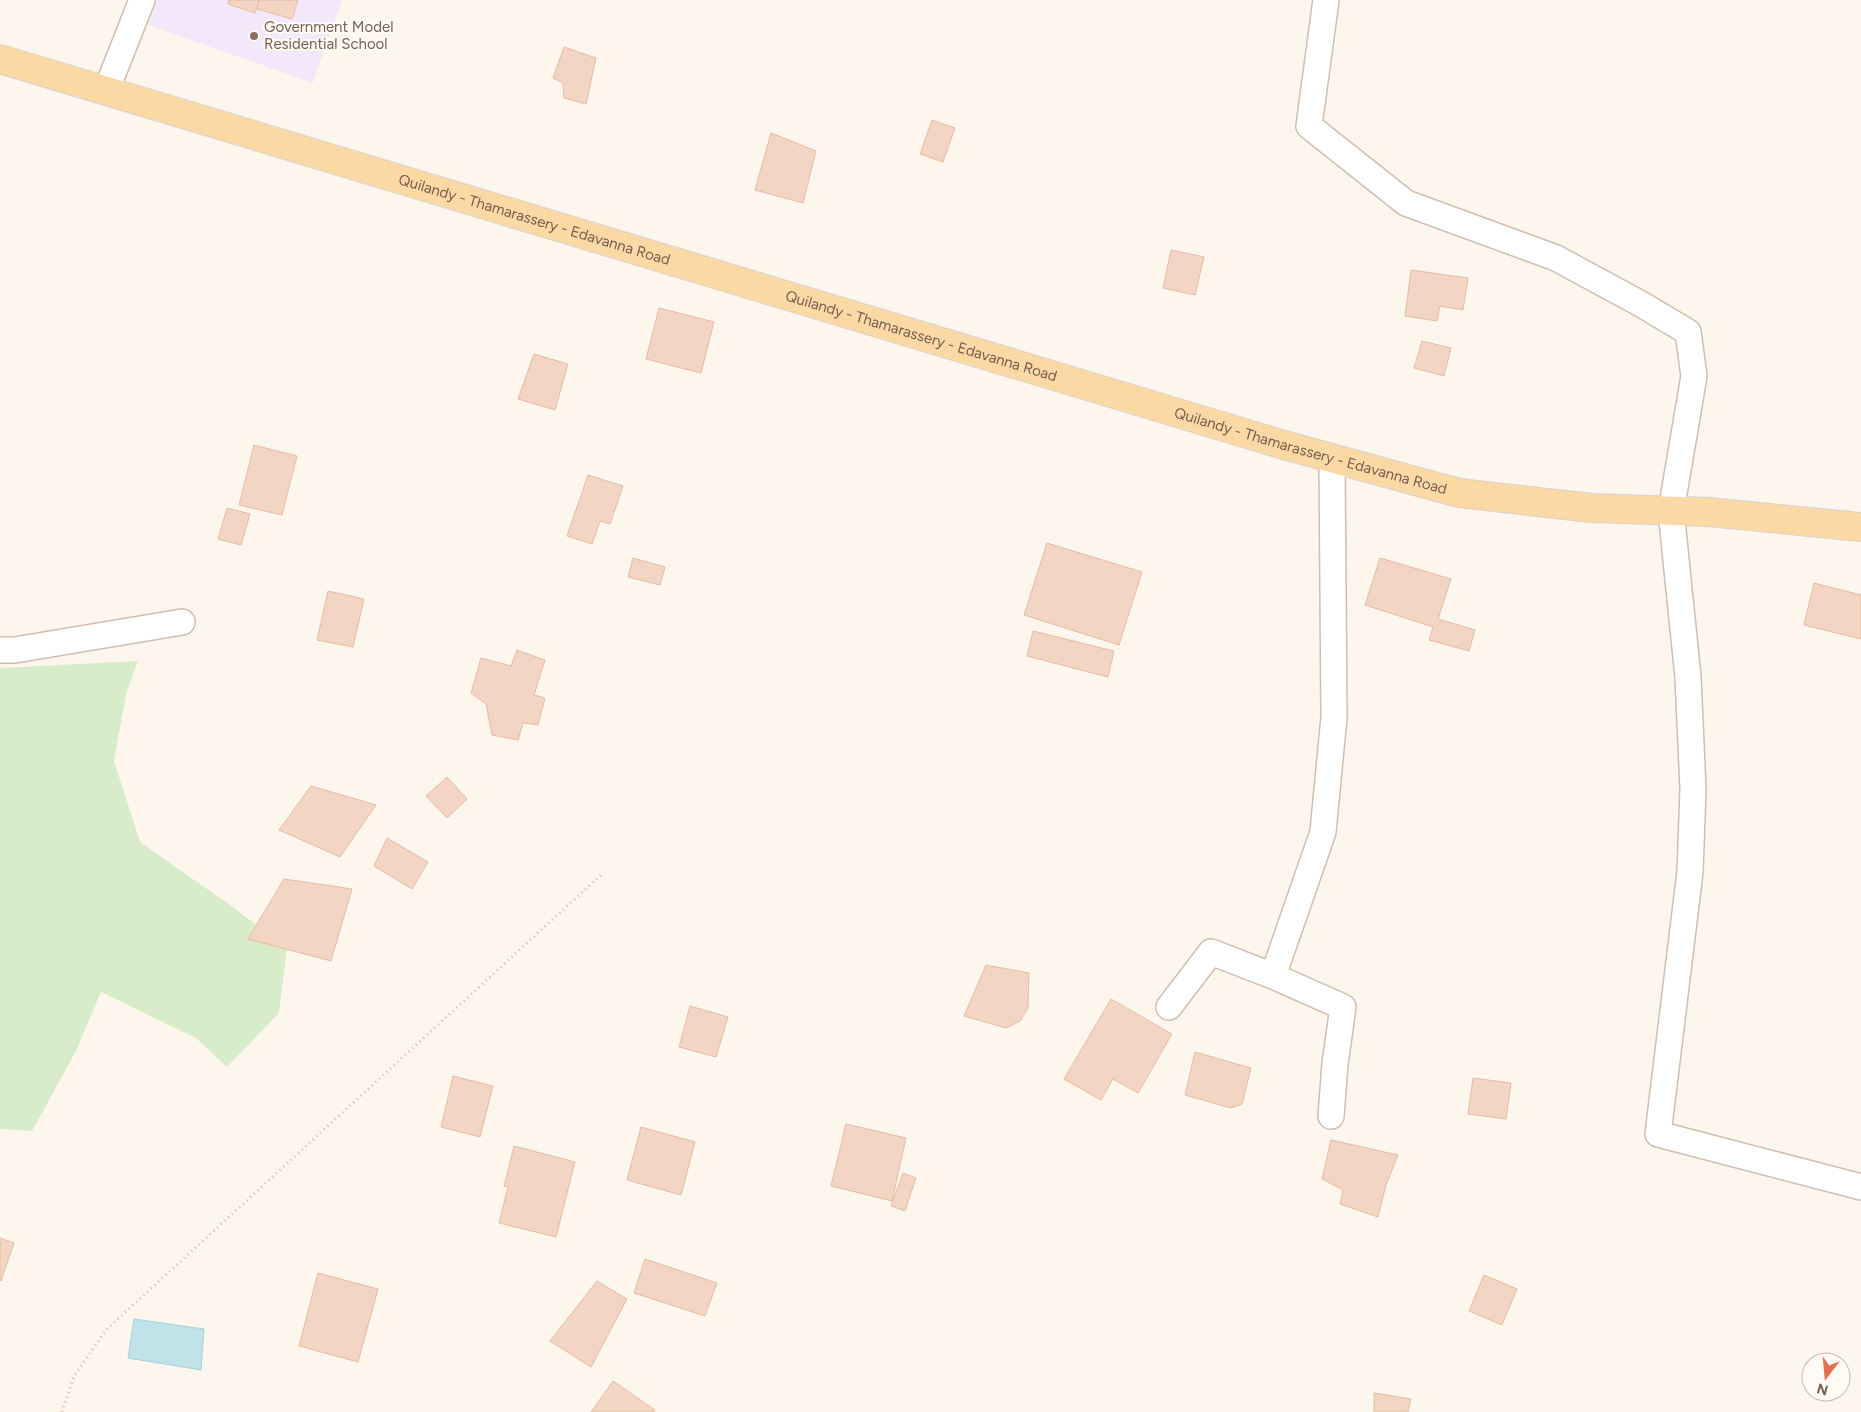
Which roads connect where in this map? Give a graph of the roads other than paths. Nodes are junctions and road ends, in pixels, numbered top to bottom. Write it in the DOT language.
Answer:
graph roads {
  1 [pos="142,0"];
  2 [pos="1326,0"];
  3 [pos="0,59"];
  4 [pos="106,91"];
  5 [pos="1332,459"];
  6 [pos="1671,511"];
  7 [pos="1861,527"];
  8 [pos="182,622"];
  9 [pos="0,650"];
  10 [pos="1273,976"];
  11 [pos="1169,1007"];
  12 [pos="1331,1116"];
  13 [pos="1861,1187"];
  1 -- 4 [label="street"];
  2 -- 6 [label="street"];
  3 -- 4 [label="main road, Quilandy - Thamarassery - Edavanna Road"];
  4 -- 5 [label="main road, Quilandy - Thamarassery - Edavanna Road"];
  5 -- 6 [label="main road, Quilandy - Thamarassery - Edavanna Road"];
  5 -- 10 [label="street"];
  6 -- 7 [label="main road, Quilandy - Thamarassery - Edavanna Road"];
  6 -- 13 [label="street"];
  8 -- 9 [label="street"];
  10 -- 11 [label="street"];
  10 -- 12 [label="street"];
}
